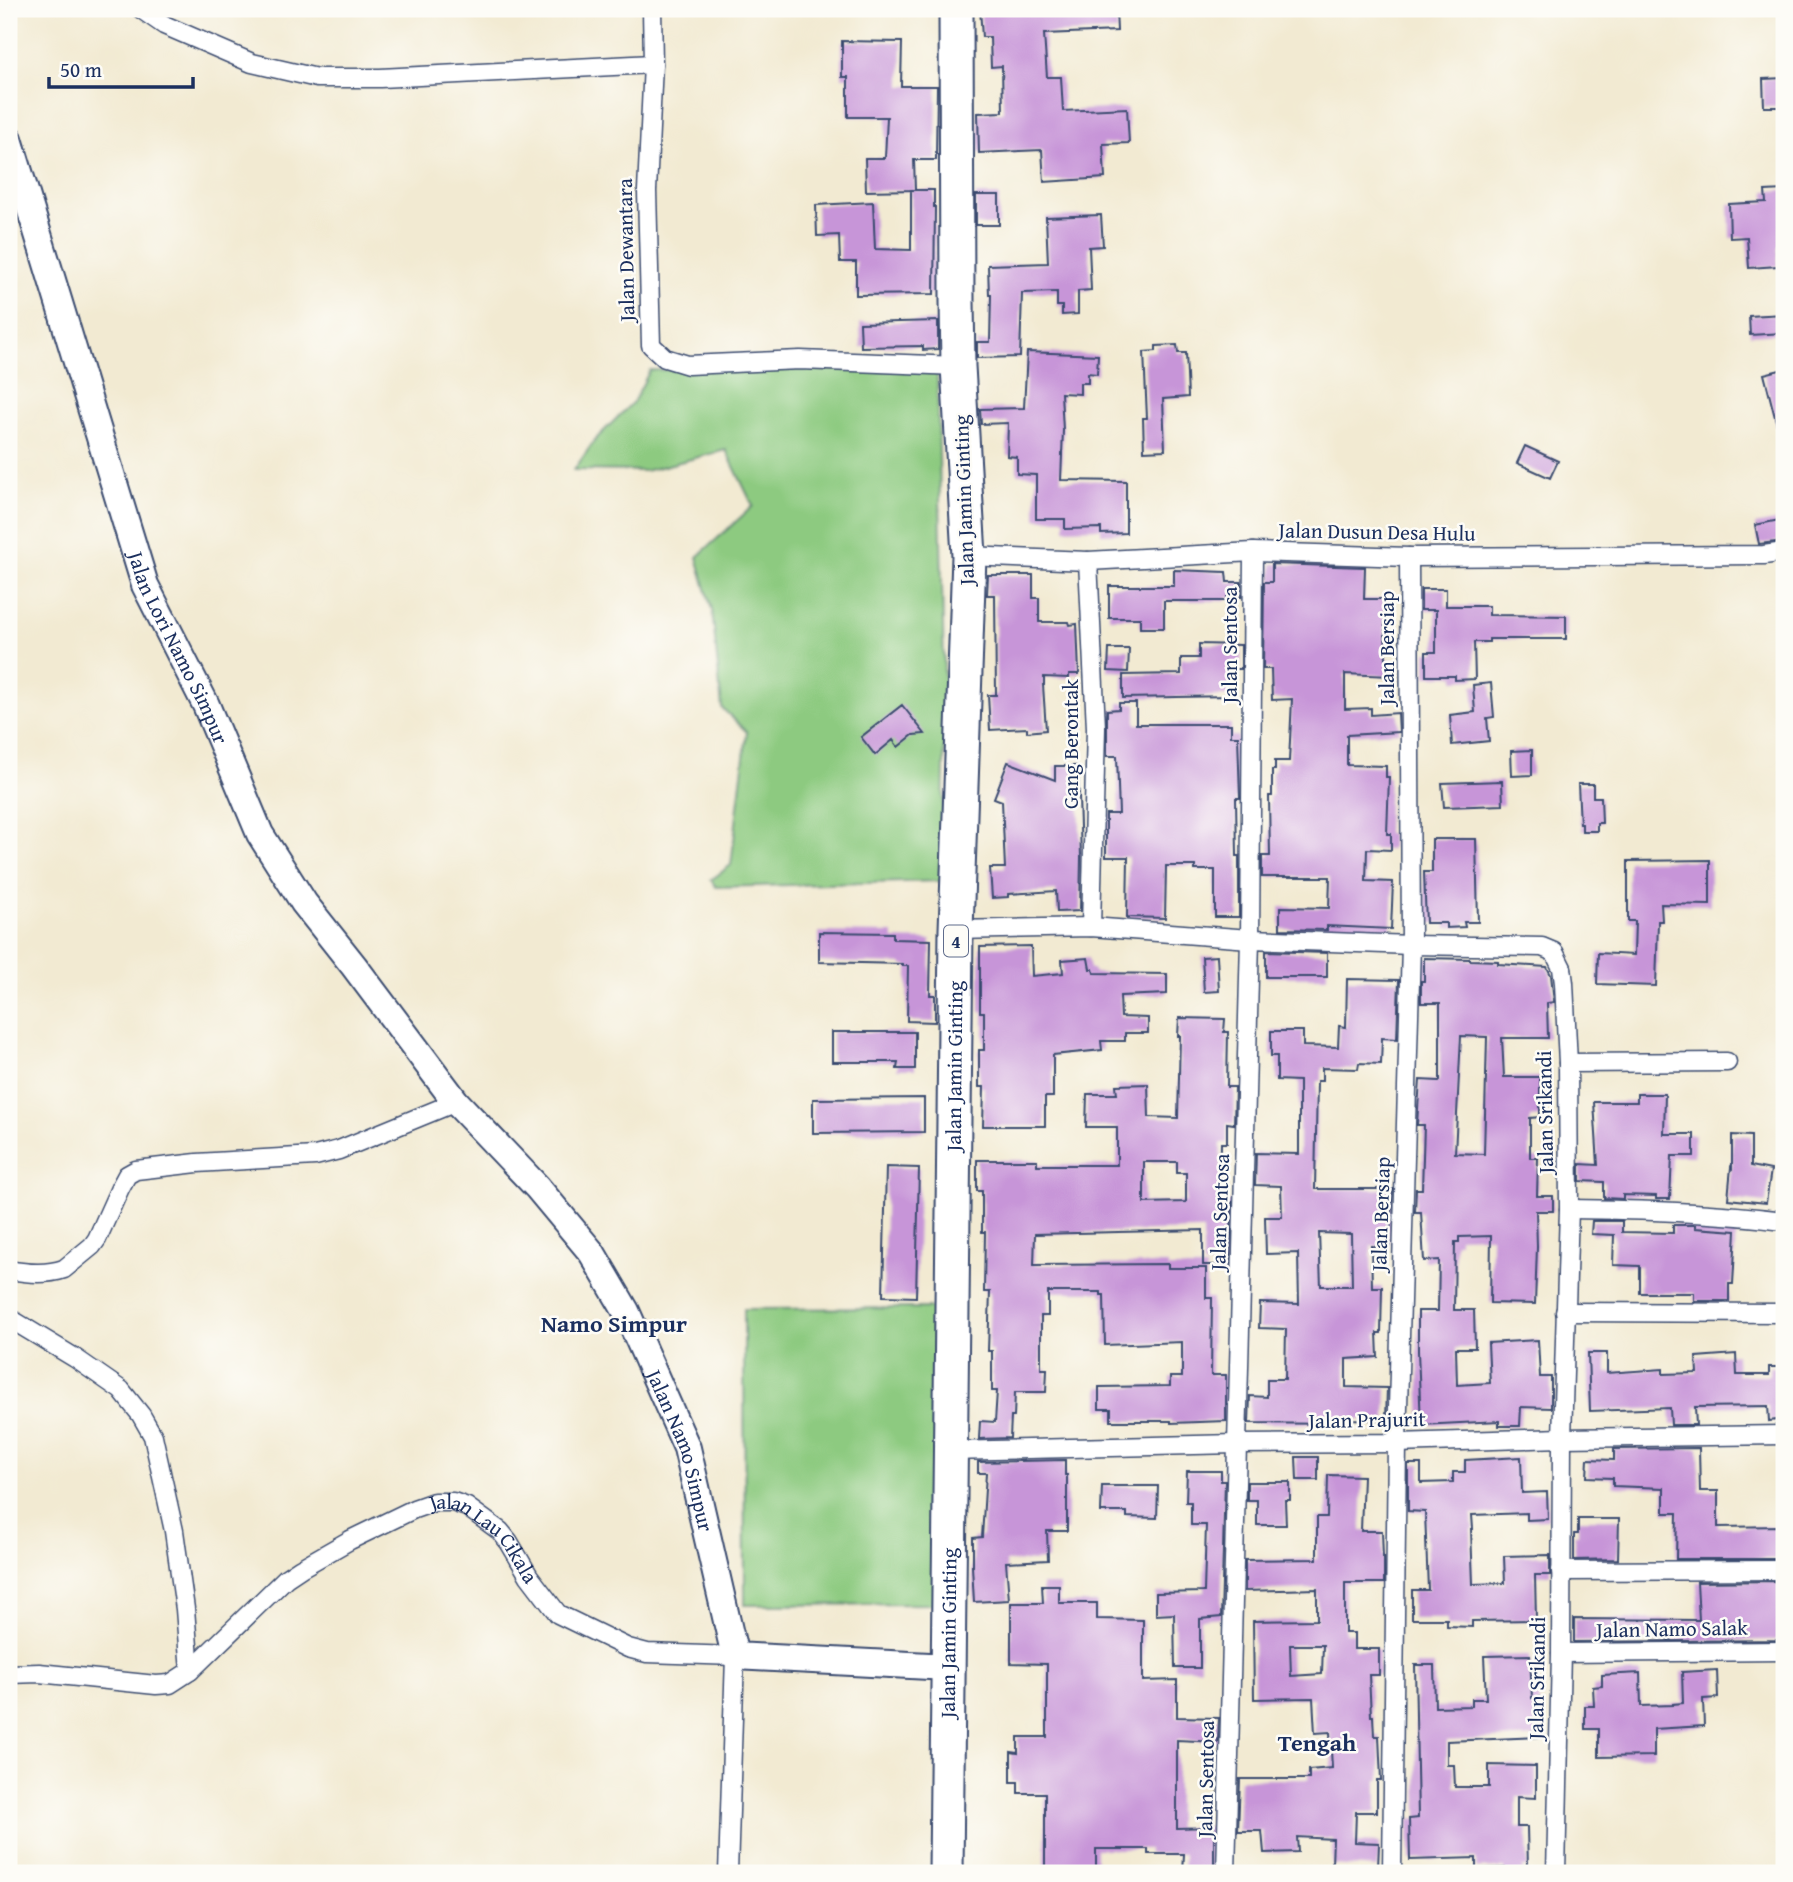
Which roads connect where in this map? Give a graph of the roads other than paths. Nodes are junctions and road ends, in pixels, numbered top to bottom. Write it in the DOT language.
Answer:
graph roads {
  1 [pos="141,9"];
  2 [pos="652,9"];
  3 [pos="956,9"];
  4 [pos="653,64"];
  5 [pos="9,139"];
  6 [pos="958,366"];
  7 [pos="1253,552"];
  8 [pos="1784,552"];
  9 [pos="969,556"];
  10 [pos="1409,557"];
  11 [pos="1088,561"];
  12 [pos="1091,928"];
  13 [pos="956,930"];
  14 [pos="1250,939"];
  15 [pos="1411,945"];
  16 [pos="1727,1062"];
  17 [pos="1568,1063"];
  18 [pos="456,1102"];
  19 [pos="1569,1209"];
  20 [pos="1784,1221"];
  21 [pos="9,1270"];
  22 [pos="1566,1312"];
  23 [pos="1784,1313"];
  24 [pos="9,1318"];
  25 [pos="1784,1435"];
  26 [pos="1562,1438"];
  27 [pos="1397,1443"];
  28 [pos="1236,1444"];
  29 [pos="950,1451"];
  30 [pos="1784,1570"];
  31 [pos="1561,1571"];
  32 [pos="1784,1651"];
  33 [pos="1561,1653"];
  34 [pos="735,1656"];
  35 [pos="949,1667"];
  36 [pos="190,1671"];
  37 [pos="9,1674"];
  38 [pos="728,1873"];
  39 [pos="946,1873"];
  40 [pos="1226,1873"];
  41 [pos="1392,1873"];
  42 [pos="1556,1873"];
  1 -- 4 [label="street"];
  2 -- 4 [label="street, Jalan Dewantara"];
  3 -- 6 [label="highway, Jalan Jamin Ginting / 4"];
  4 -- 6 [label="street, Jalan Dewantara"];
  5 -- 18 [label="street, Jalan Lori Namo Simpur"];
  6 -- 9 [label="highway, Jalan Jamin Ginting / 4"];
  7 -- 10 [label="street, Jalan Dusun Desa Hulu"];
  7 -- 11 [label="street, Jalan Dusun Desa Hulu"];
  7 -- 14 [label="street, Jalan Sentosa"];
  8 -- 10 [label="street, Jalan Dusun Desa Hulu"];
  9 -- 11 [label="street, Jalan Dusun Desa Hulu"];
  9 -- 13 [label="highway, Jalan Jamin Ginting / 4"];
  10 -- 15 [label="street, Jalan Bersiap"];
  11 -- 12 [label="street, Gang Berontak"];
  12 -- 13 [label="street, Jalan Srikandi"];
  12 -- 14 [label="street, Jalan Srikandi"];
  13 -- 29 [label="highway, Jalan Jamin Ginting / 4"];
  14 -- 15 [label="street, Jalan Srikandi"];
  14 -- 28 [label="street, Jalan Sentosa"];
  15 -- 17 [label="street, Jalan Srikandi"];
  15 -- 27 [label="street, Jalan Bersiap"];
  16 -- 17 [label="street"];
  17 -- 19 [label="street, Jalan Srikandi"];
  18 -- 21 [label="street"];
  18 -- 34 [label="street, Jalan Namo Simpur"];
  19 -- 20 [label="street"];
  19 -- 22 [label="street, Jalan Srikandi"];
  22 -- 23 [label="street"];
  22 -- 26 [label="street, Jalan Srikandi"];
  24 -- 36 [label="street"];
  25 -- 26 [label="street, Jalan Prajurit"];
  26 -- 27 [label="street, Jalan Prajurit"];
  26 -- 31 [label="street, Jalan Srikandi"];
  27 -- 28 [label="street, Jalan Prajurit"];
  27 -- 41 [label="street, Jalan Bersiap"];
  28 -- 29 [label="street, Jalan Prajurit"];
  28 -- 40 [label="street, Jalan Sentosa"];
  29 -- 35 [label="highway, Jalan Jamin Ginting / 4"];
  30 -- 31 [label="street"];
  31 -- 33 [label="street, Jalan Srikandi"];
  32 -- 33 [label="street, Jalan Namo Salak"];
  33 -- 42 [label="street, Jalan Srikandi"];
  34 -- 35 [label="street, Jalan Lau Cikala"];
  34 -- 36 [label="street, Jalan Lau Cikala"];
  34 -- 38 [label="street"];
  35 -- 39 [label="highway, Jalan Jamin Ginting / 4"];
  36 -- 37 [label="street, Jalan Lau Cikala"];
}
